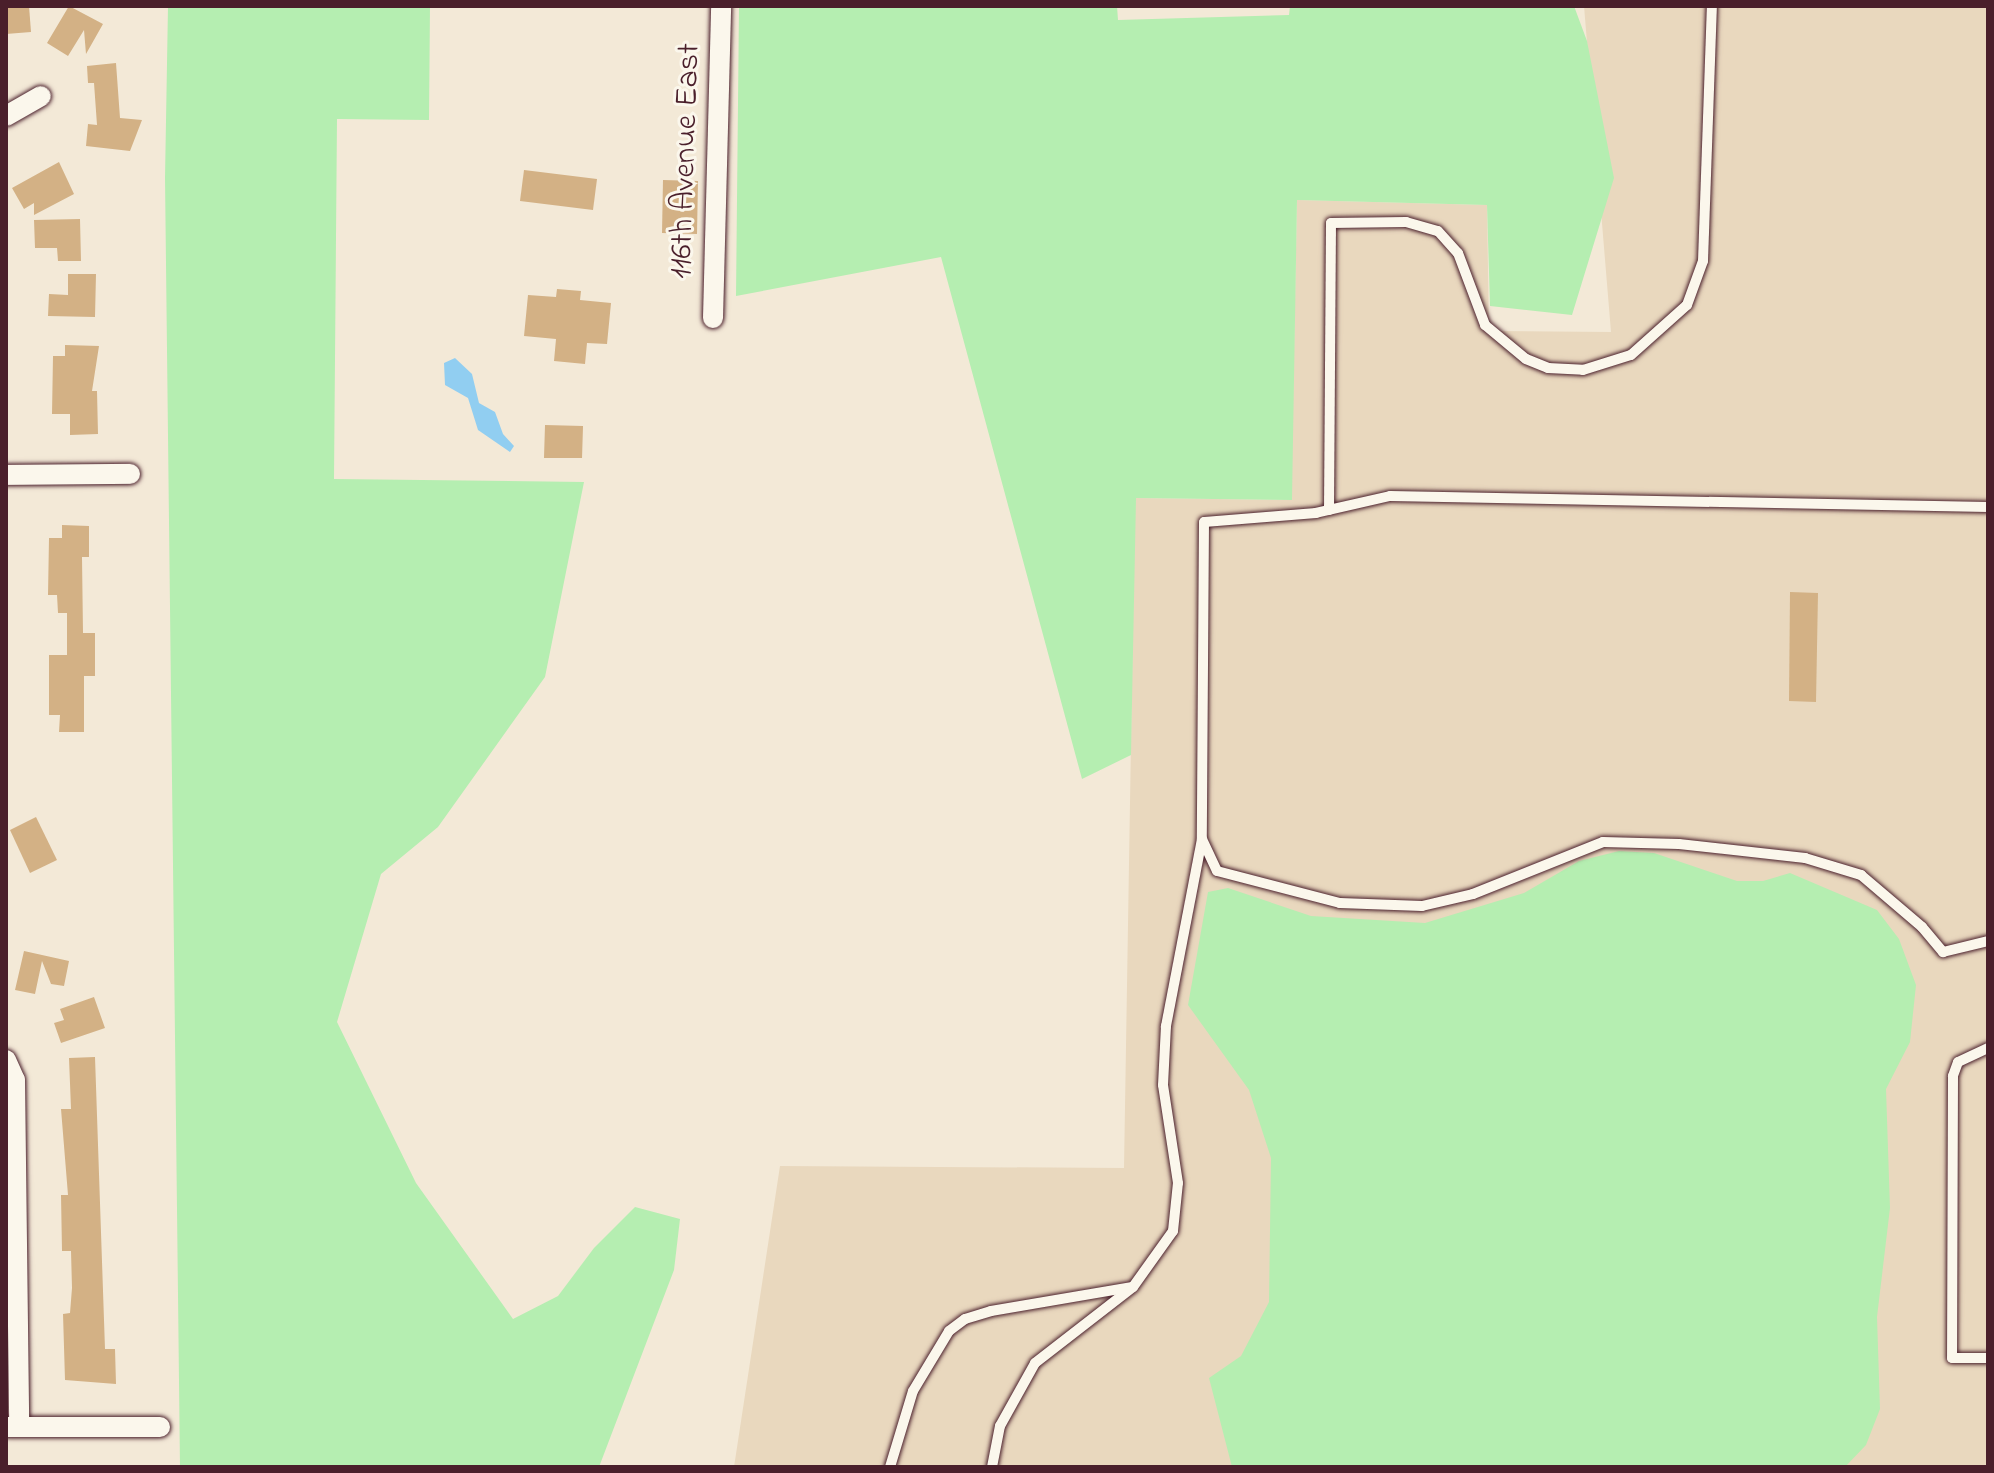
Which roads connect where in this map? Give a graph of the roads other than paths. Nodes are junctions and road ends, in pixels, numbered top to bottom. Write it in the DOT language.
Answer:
graph roads {
  1 [pos="721,6"];
  2 [pos="1712,6"];
  3 [pos="41,96"];
  4 [pos="6,116"];
  5 [pos="713,318"];
  6 [pos="130,474"];
  7 [pos="6,475"];
  8 [pos="1988,507"];
  9 [pos="1329,510"];
  10 [pos="1202,839"];
  11 [pos="1988,941"];
  12 [pos="1988,1048"];
  13 [pos="6,1060"];
  14 [pos="1133,1287"];
  15 [pos="1988,1358"];
  16 [pos="13,1427"];
  17 [pos="160,1427"];
  18 [pos="890,1467"];
  19 [pos="992,1467"];
  1 -- 5 [label="street, 116th Avenue East"];
  2 -- 9 [label="lane"];
  3 -- 4 [label="street"];
  6 -- 7 [label="street"];
  8 -- 9 [label="lane"];
  9 -- 10 [label="lane"];
  10 -- 11 [label="lane"];
  10 -- 14 [label="lane"];
  12 -- 15 [label="lane"];
  13 -- 16 [label="street"];
  14 -- 18 [label="lane"];
  14 -- 19 [label="lane"];
  16 -- 17 [label="street"];
}
